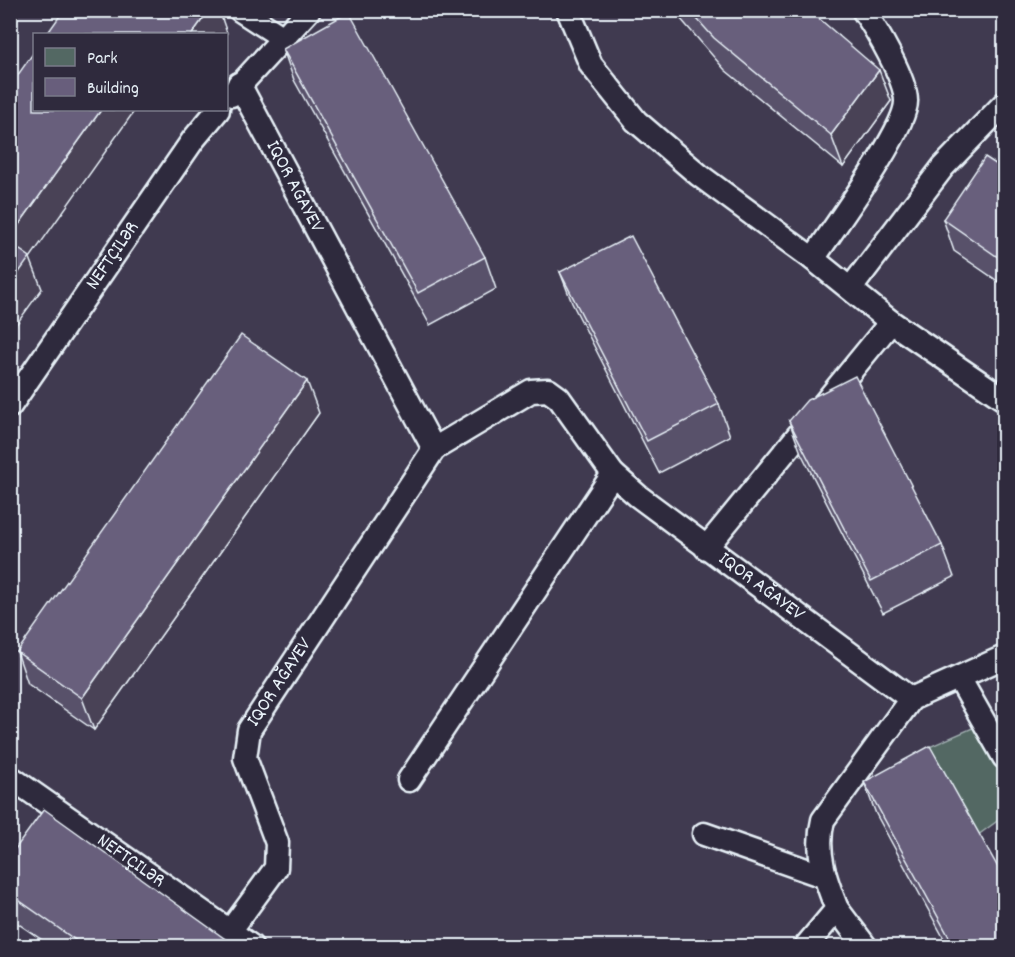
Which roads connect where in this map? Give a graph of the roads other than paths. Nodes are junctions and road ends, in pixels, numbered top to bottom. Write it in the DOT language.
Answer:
graph roads {
  1 [pos="240,10"];
  2 [pos="309,10"];
  3 [pos="567,10"];
  4 [pos="863,10"];
  5 [pos="285,39"];
  6 [pos="233,92"];
  7 [pos="1005,104"];
  8 [pos="217,111"];
  9 [pos="813,259"];
  10 [pos="851,288"];
  11 [pos="891,322"];
  12 [pos="1005,399"];
  13 [pos="10,406"];
  14 [pos="434,449"];
  15 [pos="613,474"];
  16 [pos="706,548"];
  17 [pos="1005,657"];
  18 [pos="959,678"];
  19 [pos="911,699"];
  20 [pos="1005,757"];
  21 [pos="409,780"];
  22 [pos="14,788"];
  23 [pos="704,834"];
  24 [pos="823,876"];
  25 [pos="837,909"];
  26 [pos="230,931"];
  27 [pos="251,946"];
  28 [pos="806,946"];
  29 [pos="865,946"];
  1 -- 5 [label="lane"];
  2 -- 5 [label="lane"];
  3 -- 9 [label="lane"];
  4 -- 9 [label="lane"];
  5 -- 6 [label="lane"];
  6 -- 14 [label="lane, İQOR AĞAYEV"];
  7 -- 10 [label="lane"];
  8 -- 13 [label="lane, NEFTÇILƏR"];
  9 -- 10 [label="lane"];
  10 -- 11 [label="lane"];
  11 -- 12 [label="lane"];
  11 -- 16 [label="lane"];
  14 -- 15 [label="lane, İQOR AĞAYEV"];
  14 -- 26 [label="lane, İQOR AĞAYEV"];
  15 -- 16 [label="lane, İQOR AĞAYEV"];
  15 -- 21 [label="lane"];
  16 -- 19 [label="lane, İQOR AĞAYEV"];
  17 -- 18 [label="lane"];
  18 -- 19 [label="lane"];
  18 -- 20 [label="lane"];
  19 -- 24 [label="lane"];
  22 -- 26 [label="lane, NEFTÇILƏR"];
  23 -- 24 [label="lane"];
  24 -- 25 [label="lane"];
  25 -- 28 [label="lane"];
  25 -- 29 [label="lane"];
  26 -- 27 [label="lane, NEFTÇILƏR"];
}
